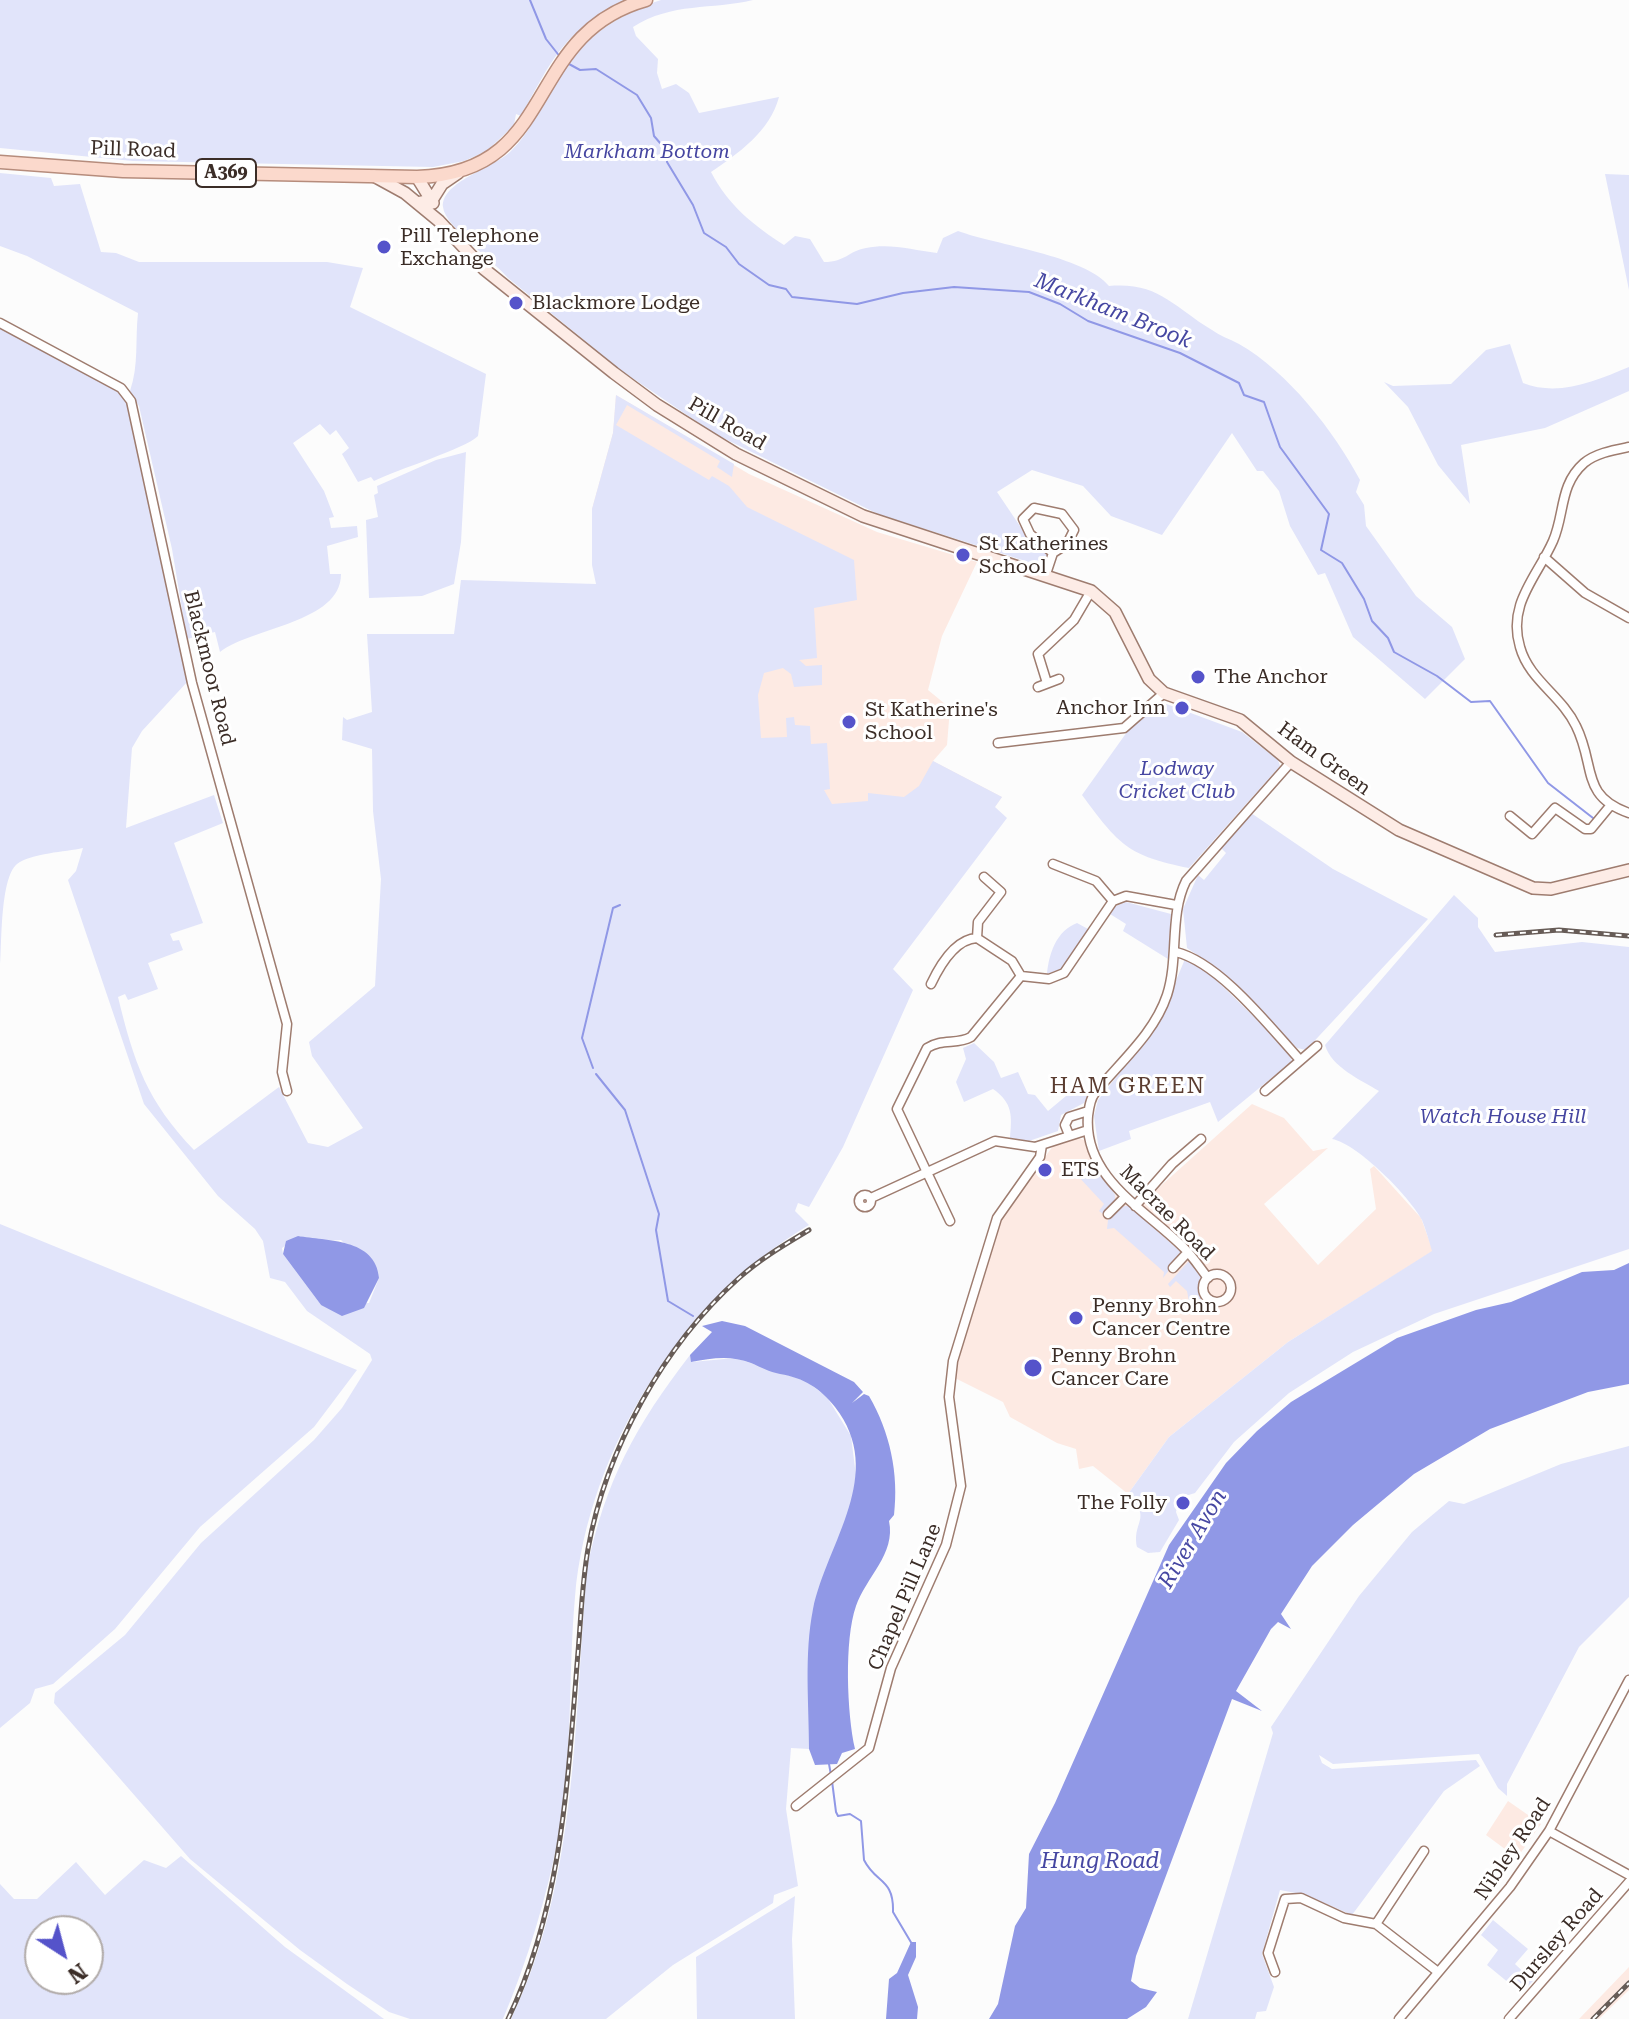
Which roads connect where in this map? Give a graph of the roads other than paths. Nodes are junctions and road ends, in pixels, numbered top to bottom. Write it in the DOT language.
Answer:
graph roads {
  1 [pos="642,1"];
  2 [pos="0,162"];
  3 [pos="458,173"];
  4 [pos="374,176"];
  5 [pos="412,177"];
  6 [pos="405,193"];
  7 [pos="432,200"];
  8 [pos="417,203"];
  9 [pos="439,221"];
  10 [pos="0,323"];
  11 [pos="1629,447"];
  12 [pos="1053,553"];
  13 [pos="1544,557"];
  14 [pos="1046,574"];
  15 [pos="1091,591"];
  16 [pos="1629,618"];
  17 [pos="1059,679"];
  18 [pos="1047,683"];
  19 [pos="1038,687"];
  20 [pos="1164,693"];
  21 [pos="998,743"];
  22 [pos="1291,762"];
  23 [pos="1610,806"];
  24 [pos="1629,813"];
  25 [pos="1510,816"];
  26 [pos="1053,864"];
  27 [pos="1629,870"];
  28 [pos="984,877"];
  29 [pos="1113,901"];
  30 [pos="1176,905"];
  31 [pos="977,938"];
  32 [pos="1176,952"];
  33 [pos="1021,976"];
  34 [pos="931,984"];
  35 [pos="1317,1046"];
  36 [pos="1300,1060"];
  37 [pos="287,1091"];
  38 [pos="1265,1091"];
  39 [pos="1088,1111"];
  40 [pos="1088,1130"];
  41 [pos="1069,1135"];
  42 [pos="1201,1139"];
  43 [pos="1042,1145"];
  44 [pos="927,1173"];
  45 [pos="1125,1197"];
  46 [pos="871,1198"];
  47 [pos="1135,1206"];
  48 [pos="1108,1214"];
  49 [pos="950,1221"];
  50 [pos="1188,1252"];
  51 [pos="1173,1268"];
  52 [pos="1208,1278"];
  53 [pos="1629,1680"];
  54 [pos="796,1806"];
  55 [pos="1549,1831"];
  56 [pos="1424,1851"];
  57 [pos="1629,1875"];
  58 [pos="1629,1882"];
  59 [pos="1376,1924"];
  60 [pos="1275,1972"];
  61 [pos="1438,1972"];
  62 [pos="1399,2019"];
  63 [pos="1509,2019"];
  1 -- 3 [label="main road, A369"];
  2 -- 4 [label="main road, Pill Road / A369"];
  3 -- 5 [label="main road, A369"];
  3 -- 7 [label="street"];
  4 -- 5 [label="main road, A369"];
  4 -- 6 [label="street, Pill Road"];
  5 -- 6 [label="street"];
  5 -- 7 [label="street, Pill Road"];
  6 -- 8 [label="street, Pill Road"];
  7 -- 8 [label="street"];
  7 -- 9 [label="street, Pill Road"];
  8 -- 9 [label="street, Pill Road"];
  9 -- 14 [label="street, Pill Road"];
  10 -- 37 [label="street, Blackmoor Road"];
  11 -- 13 [label="street"];
  12 -- 12 [label="street"];
  12 -- 14 [label="street"];
  13 -- 16 [label="street"];
  13 -- 23 [label="street"];
  14 -- 15 [label="street"];
  15 -- 18 [label="street"];
  15 -- 20 [label="street"];
  17 -- 18 [label="street"];
  18 -- 19 [label="street"];
  20 -- 21 [label="street"];
  20 -- 22 [label="street, Ham Green"];
  22 -- 27 [label="street, Ham Green"];
  22 -- 30 [label="street, Macrae Road"];
  23 -- 24 [label="street"];
  23 -- 25 [label="street"];
  26 -- 29 [label="street"];
  28 -- 31 [label="street"];
  29 -- 30 [label="street"];
  29 -- 33 [label="street"];
  30 -- 32 [label="street, Macrae Road"];
  31 -- 33 [label="street"];
  31 -- 34 [label="street"];
  32 -- 36 [label="street"];
  32 -- 39 [label="street, Macrae Road"];
  33 -- 44 [label="street"];
  35 -- 36 [label="street"];
  36 -- 38 [label="street"];
  39 -- 40 [label="street, Macrae Road"];
  39 -- 41 [label="street"];
  40 -- 41 [label="street"];
  40 -- 45 [label="street, Macrae Road"];
  41 -- 43 [label="street"];
  42 -- 47 [label="street"];
  43 -- 44 [label="street"];
  43 -- 54 [label="street, Chapel Pill Lane"];
  44 -- 46 [label="street"];
  44 -- 49 [label="street"];
  45 -- 47 [label="street, Macrae Road"];
  45 -- 48 [label="street"];
  47 -- 50 [label="street, Macrae Road"];
  50 -- 51 [label="street"];
  50 -- 52 [label="street, Macrae Road"];
  53 -- 55 [label="street, Nibley Road"];
  55 -- 57 [label="street"];
  55 -- 61 [label="street, Nibley Road"];
  56 -- 59 [label="street"];
  58 -- 63 [label="street, Dursley Road"];
  59 -- 60 [label="street"];
  59 -- 61 [label="street"];
  61 -- 62 [label="street, Nibley Road"];
}
